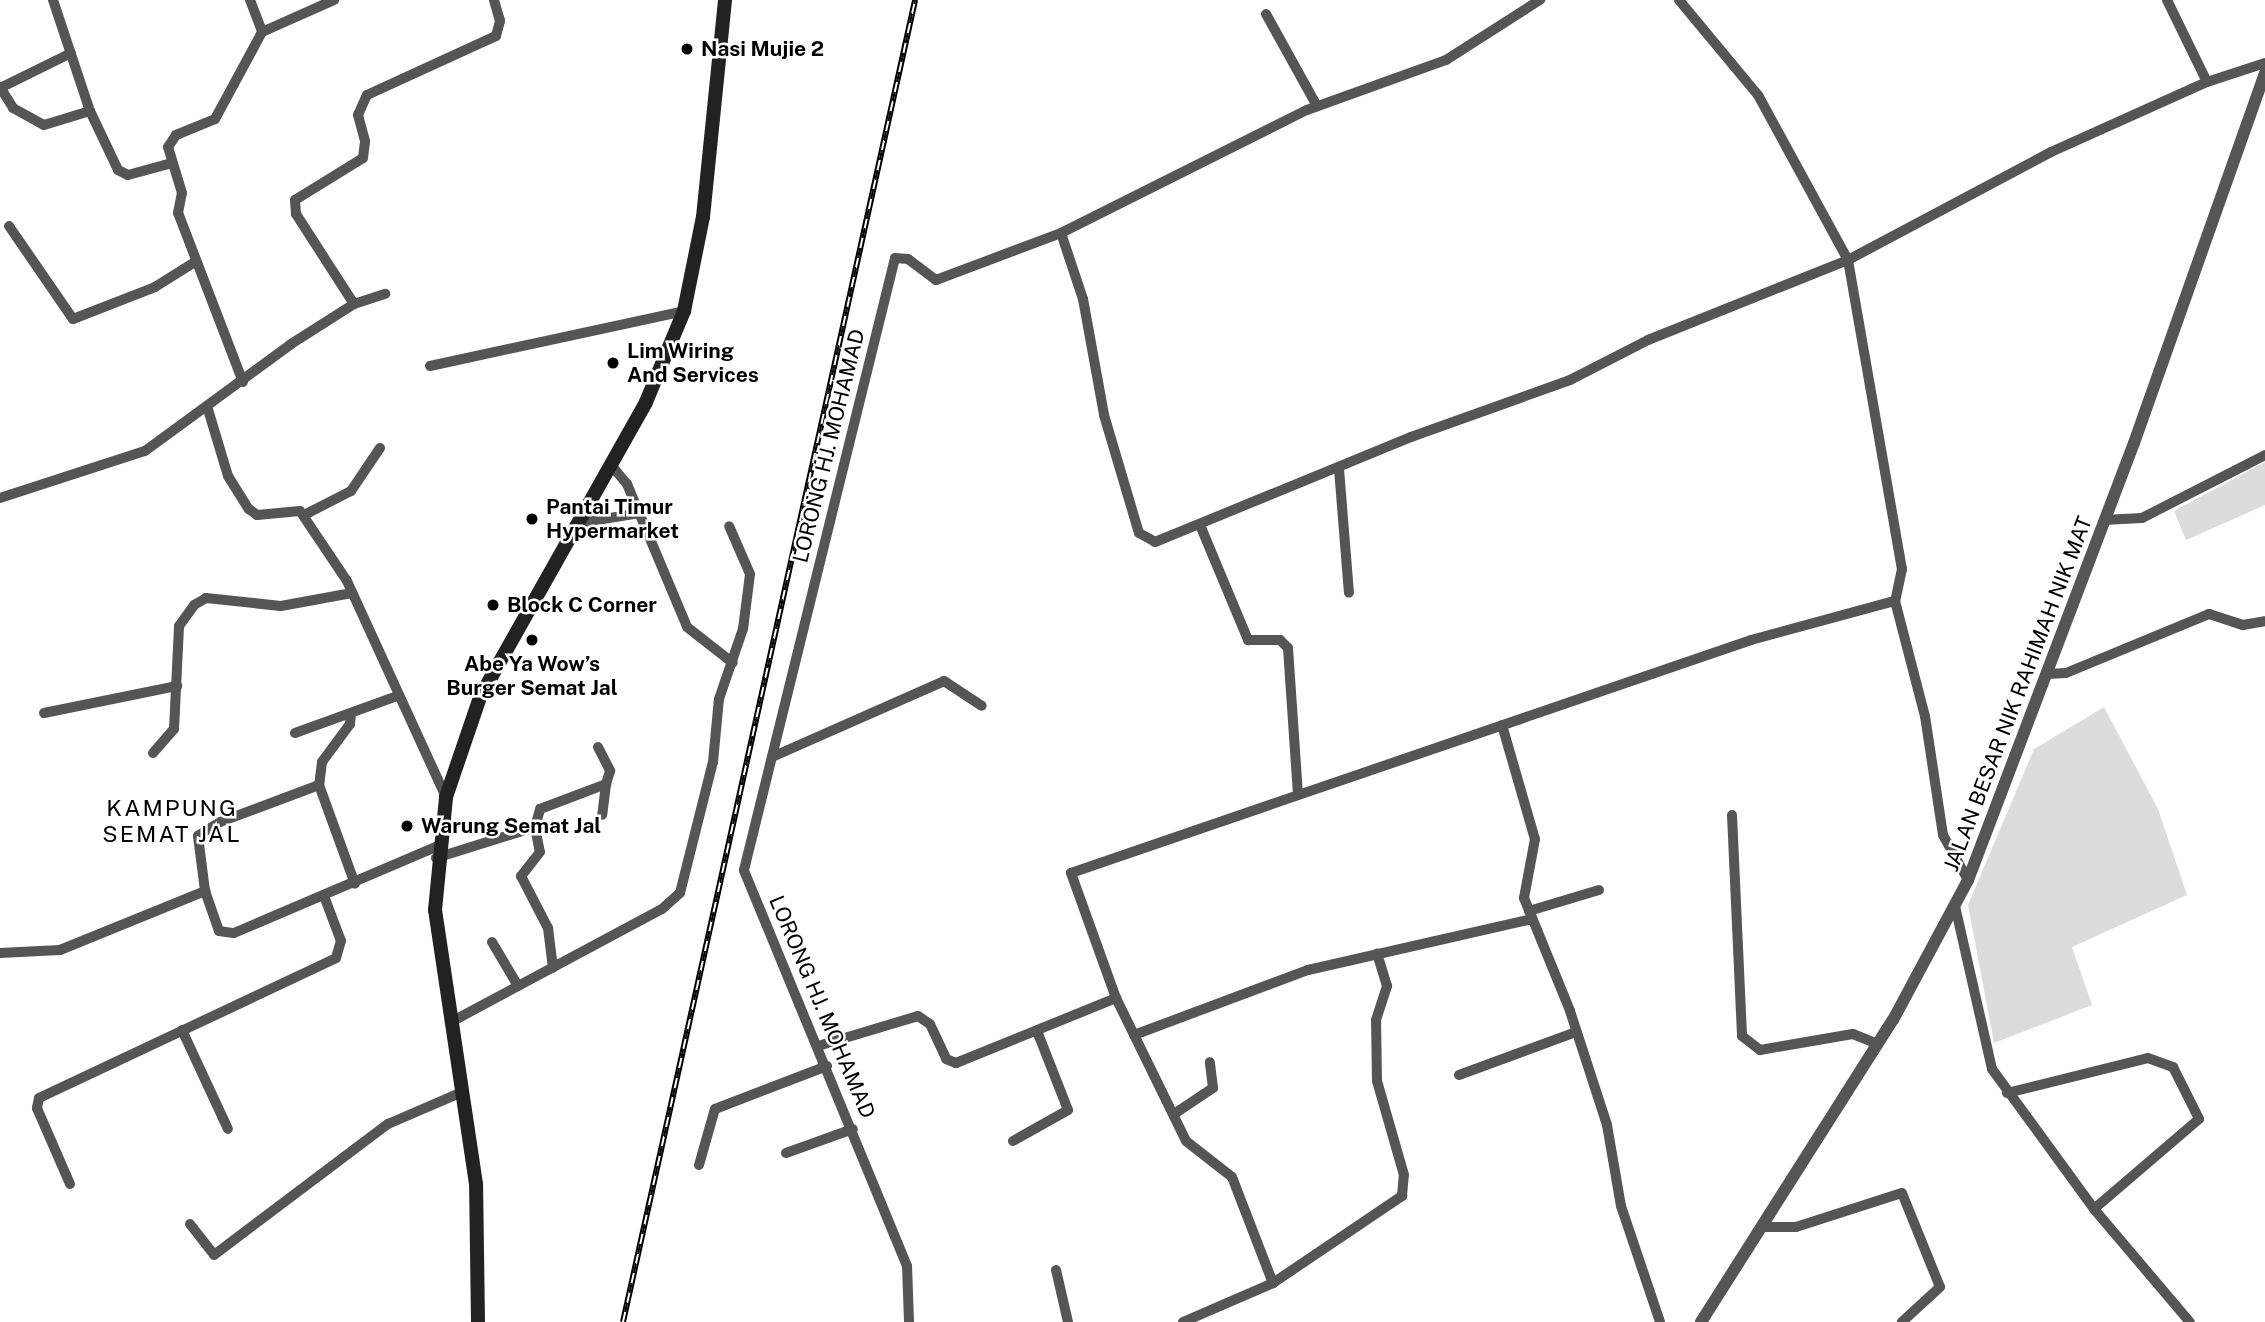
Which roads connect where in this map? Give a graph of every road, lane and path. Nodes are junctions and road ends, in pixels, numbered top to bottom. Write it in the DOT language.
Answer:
graph roads {
  1 [pos="53,0"];
  2 [pos="250,0"];
  3 [pos="334,0"];
  4 [pos="494,0"];
  5 [pos="725,0"];
  6 [pos="1540,0"];
  7 [pos="1679,0"];
  8 [pos="2167,0"];
  9 [pos="1266,14"];
  10 [pos="262,32"];
  11 [pos="71,53"];
  12 [pos="2265,63"];
  13 [pos="2265,74"];
  14 [pos="2207,82"];
  15 [pos="0,88"];
  16 [pos="1317,106"];
  17 [pos="90,111"];
  18 [pos="172,163"];
  19 [pos="9,226"];
  20 [pos="1060,233"];
  21 [pos="1848,260"];
  22 [pos="195,262"];
  23 [pos="385,294"];
  24 [pos="354,304"];
  25 [pos="684,312"];
  26 [pos="430,366"];
  27 [pos="243,382"];
  28 [pos="207,406"];
  29 [pos="380,448"];
  30 [pos="2265,455"];
  31 [pos="611,465"];
  32 [pos="1339,468"];
  33 [pos="0,498"];
  34 [pos="635,514"];
  35 [pos="303,515"];
  36 [pos="2104,520"];
  37 [pos="578,523"];
  38 [pos="1200,525"];
  39 [pos="729,526"];
  40 [pos="352,593"];
  41 [pos="1349,593"];
  42 [pos="1895,601"];
  43 [pos="2265,621"];
  44 [pos="733,663"];
  45 [pos="2047,674"];
  46 [pos="177,686"];
  47 [pos="397,696"];
  48 [pos="982,706"];
  49 [pos="44,713"];
  50 [pos="351,713"];
  51 [pos="1502,725"];
  52 [pos="295,733"];
  53 [pos="598,747"];
  54 [pos="153,753"];
  55 [pos="772,757"];
  56 [pos="606,784"];
  57 [pos="319,785"];
  58 [pos="1298,794"];
  59 [pos="446,797"];
  60 [pos="602,815"];
  61 [pos="1732,815"];
  62 [pos="534,827"];
  63 [pos="437,852"];
  64 [pos="1968,880"];
  65 [pos="355,884"];
  66 [pos="1599,890"];
  67 [pos="205,891"];
  68 [pos="324,896"];
  69 [pos="1955,906"];
  70 [pos="1531,915"];
  71 [pos="492,942"];
  72 [pos="0,953"];
  73 [pos="1377,954"];
  74 [pos="553,968"];
  75 [pos="518,986"];
  76 [pos="1116,998"];
  77 [pos="451,1022"];
  78 [pos="182,1030"];
  79 [pos="1037,1031"];
  80 [pos="1576,1032"];
  81 [pos="1134,1035"];
  82 [pos="1878,1044"];
  83 [pos="818,1046"];
  84 [pos="1210,1062"];
  85 [pos="827,1066"];
  86 [pos="1459,1075"];
  87 [pos="460,1093"];
  88 [pos="2007,1093"];
  89 [pos="1174,1114"];
  90 [pos="228,1129"];
  91 [pos="853,1129"];
  92 [pos="1013,1141"];
  93 [pos="786,1153"];
  94 [pos="699,1165"];
  95 [pos="70,1184"];
  96 [pos="2094,1209"];
  97 [pos="190,1224"];
  98 [pos="1765,1227"];
  99 [pos="1056,1269"];
  100 [pos="1273,1283"];
  101 [pos="478,1322"];
  102 [pos="909,1322"];
  103 [pos="1068,1322"];
  104 [pos="1183,1322"];
  105 [pos="1660,1322"];
  106 [pos="1700,1322"];
  107 [pos="1902,1322"];
  108 [pos="2190,1322"];
  1 -- 11 [label="street"];
  2 -- 10 [label="street"];
  3 -- 10 [label="street"];
  4 -- 24 [label="street"];
  5 -- 25 [label="main road"];
  6 -- 16 [label="street, LORONG HJ. MOHAMAD"];
  7 -- 21 [label="street"];
  8 -- 14 [label="street"];
  9 -- 16 [label="street"];
  10 -- 18 [label="street"];
  11 -- 15 [label="street"];
  11 -- 17 [label="street"];
  12 -- 14 [label="street"];
  13 -- 36 [label="street, JALAN BESAR NIK RAHIMAH NIK MAT"];
  14 -- 21 [label="street"];
  15 -- 17 [label="street"];
  16 -- 20 [label="street, LORONG HJ. MOHAMAD"];
  17 -- 18 [label="street"];
  18 -- 22 [label="street"];
  19 -- 22 [label="street"];
  20 -- 38 [label="street"];
  20 -- 55 [label="street, LORONG HJ. MOHAMAD"];
  21 -- 32 [label="street"];
  21 -- 42 [label="street"];
  22 -- 27 [label="street"];
  23 -- 24 [label="street"];
  24 -- 27 [label="street"];
  25 -- 26 [label="street"];
  25 -- 31 [label="main road"];
  27 -- 28 [label="street"];
  28 -- 33 [label="street"];
  28 -- 35 [label="street"];
  29 -- 35 [label="street"];
  30 -- 36 [label="street"];
  31 -- 34 [label="street"];
  31 -- 37 [label="main road"];
  32 -- 38 [label="street"];
  32 -- 41 [label="street"];
  34 -- 37 [label="street"];
  34 -- 44 [label="street"];
  35 -- 40 [label="street"];
  36 -- 45 [label="street, JALAN BESAR NIK RAHIMAH NIK MAT"];
  37 -- 59 [label="main road"];
  38 -- 58 [label="street"];
  39 -- 44 [label="street"];
  40 -- 46 [label="street"];
  40 -- 47 [label="street"];
  42 -- 51 [label="street"];
  42 -- 64 [label="street"];
  43 -- 45 [label="street"];
  44 -- 74 [label="street"];
  45 -- 64 [label="street, JALAN BESAR NIK RAHIMAH NIK MAT"];
  46 -- 49 [label="street"];
  46 -- 54 [label="street"];
  47 -- 50 [label="street"];
  47 -- 59 [label="street"];
  48 -- 55 [label="street"];
  50 -- 52 [label="street"];
  50 -- 57 [label="street"];
  51 -- 58 [label="street"];
  51 -- 70 [label="street"];
  53 -- 56 [label="street"];
  55 -- 83 [label="street, LORONG HJ. MOHAMAD"];
  56 -- 60 [label="street"];
  56 -- 62 [label="street"];
  57 -- 65 [label="street"];
  57 -- 67 [label="street"];
  58 -- 76 [label="street"];
  59 -- 63 [label="main road"];
  61 -- 82 [label="street"];
  62 -- 63 [label="street"];
  62 -- 74 [label="street"];
  63 -- 65 [label="street"];
  63 -- 77 [label="main road"];
  64 -- 69 [label="street, JALAN BESAR NIK RAHIMAH NIK MAT"];
  65 -- 68 [label="street"];
  66 -- 70 [label="street"];
  67 -- 68 [label="street"];
  67 -- 72 [label="street"];
  68 -- 78 [label="street"];
  69 -- 82 [label="street, JALAN BESAR NIK RAHIMAH NIK MAT"];
  69 -- 88 [label="street"];
  70 -- 73 [label="street"];
  70 -- 80 [label="street"];
  71 -- 75 [label="street"];
  73 -- 81 [label="street"];
  73 -- 100 [label="street"];
  74 -- 75 [label="street"];
  75 -- 77 [label="street"];
  76 -- 79 [label="street"];
  76 -- 81 [label="street"];
  77 -- 87 [label="main road"];
  78 -- 90 [label="street"];
  78 -- 95 [label="street"];
  79 -- 83 [label="street"];
  79 -- 92 [label="street"];
  80 -- 86 [label="street"];
  80 -- 105 [label="street"];
  81 -- 89 [label="street"];
  82 -- 98 [label="street, JALAN BESAR NIK RAHIMAH NIK MAT"];
  83 -- 85 [label="street, LORONG HJ. MOHAMAD"];
  84 -- 89 [label="street"];
  85 -- 91 [label="street, LORONG HJ. MOHAMAD"];
  85 -- 94 [label="street"];
  87 -- 97 [label="street"];
  87 -- 101 [label="main road"];
  88 -- 96 [label="street"];
  88 -- 96 [label="street"];
  89 -- 100 [label="street"];
  91 -- 93 [label="street"];
  91 -- 102 [label="street, LORONG HJ. MOHAMAD"];
  96 -- 108 [label="street"];
  98 -- 106 [label="street, JALAN BESAR NIK RAHIMAH NIK MAT"];
  98 -- 107 [label="street"];
  99 -- 103 [label="street"];
  100 -- 104 [label="street"];
}
